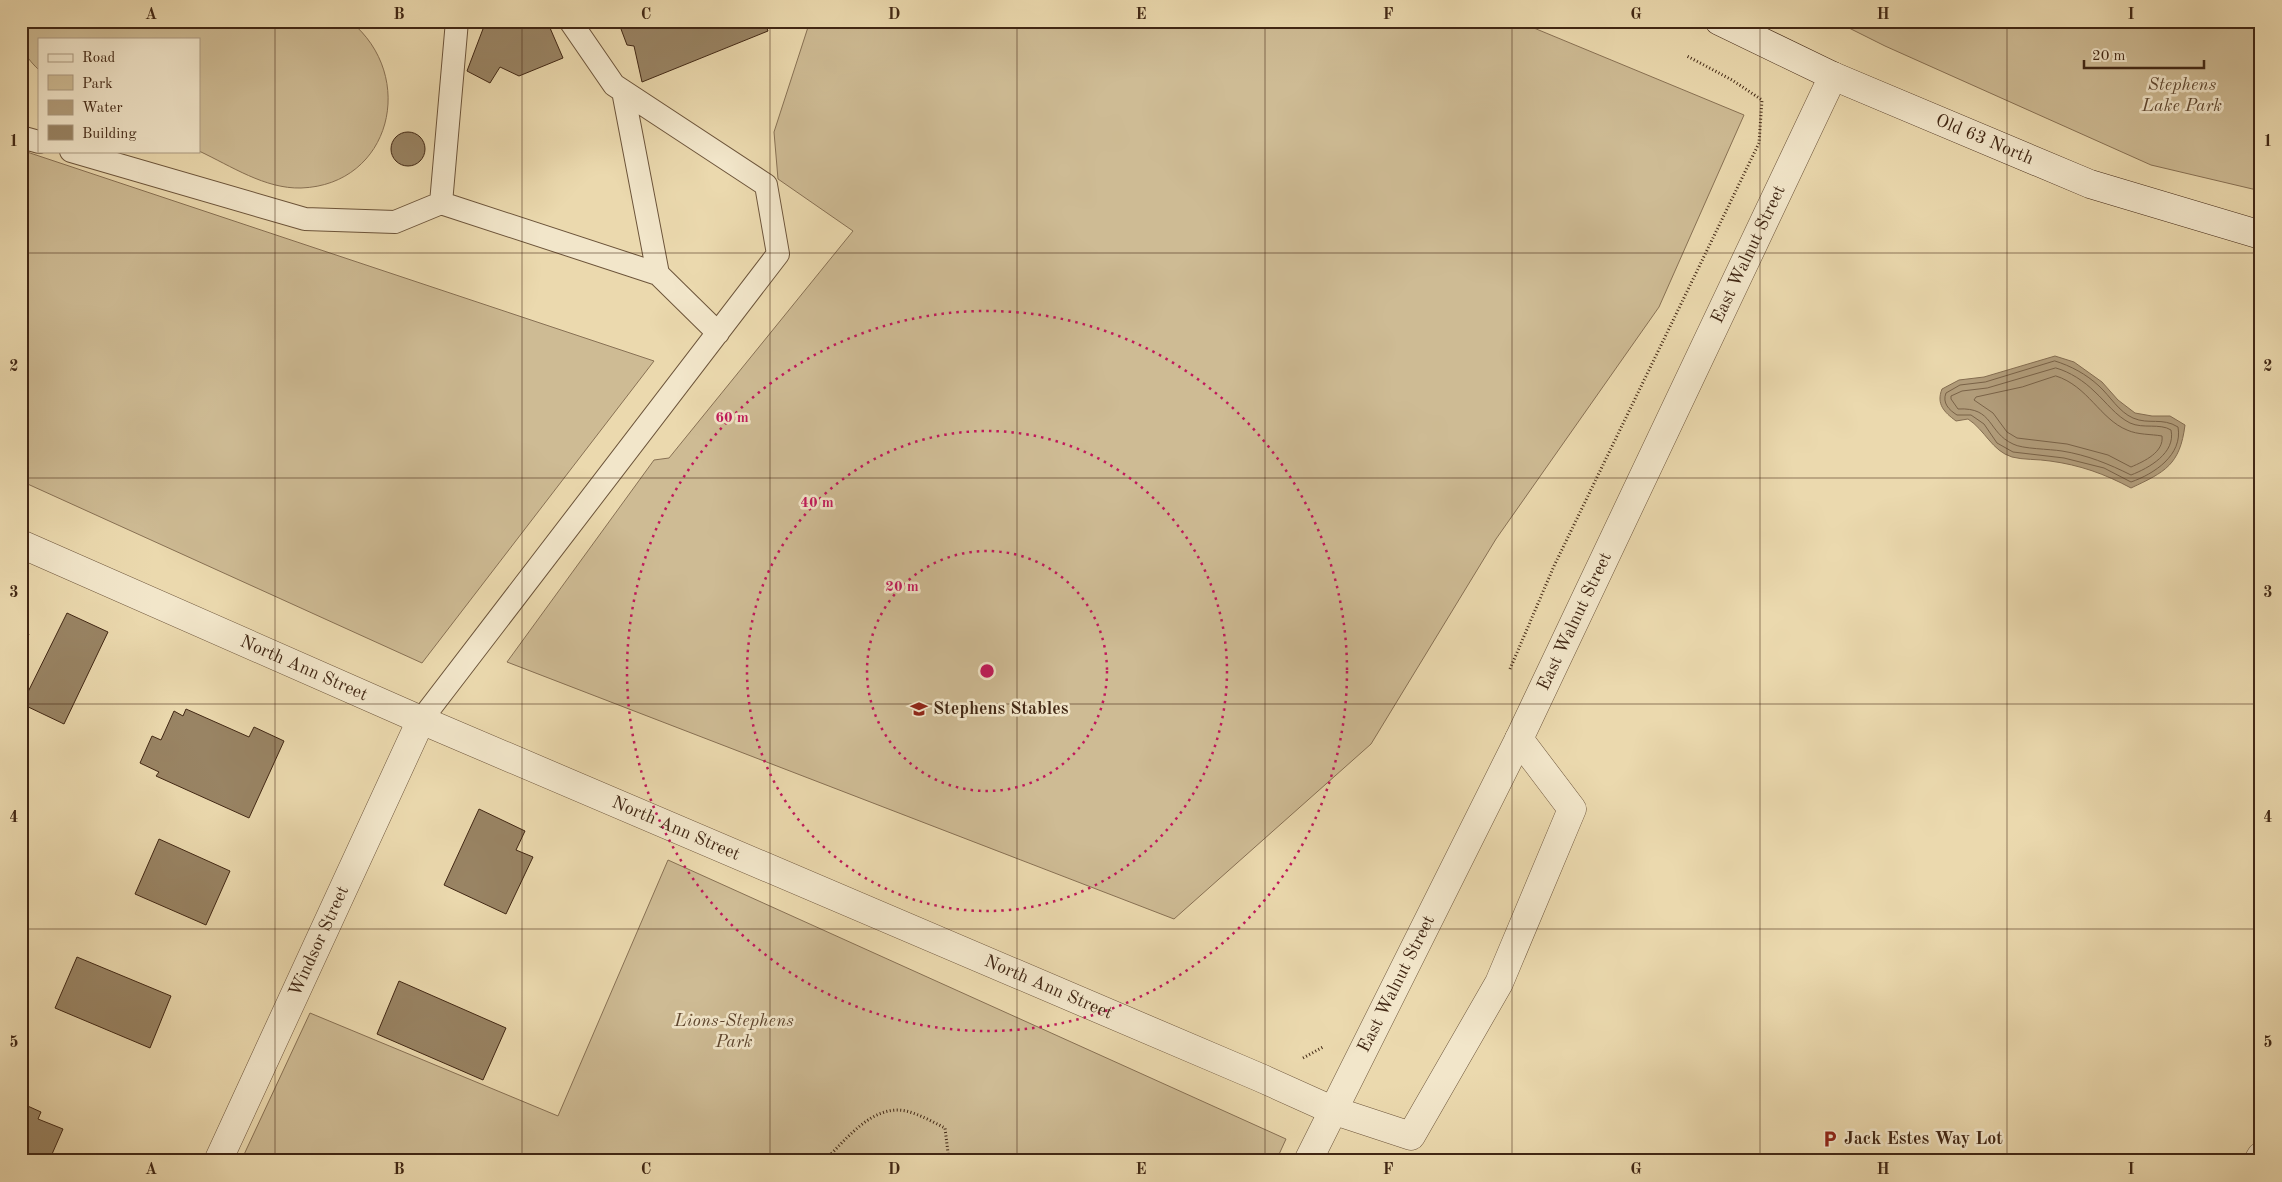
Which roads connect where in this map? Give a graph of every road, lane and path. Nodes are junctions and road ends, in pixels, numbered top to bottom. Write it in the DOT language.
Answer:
graph roads {
  1 [pos="457,21"];
  2 [pos="570,21"];
  3 [pos="1719,21"];
  4 [pos="1687,56"];
  5 [pos="1832,76"];
  6 [pos="623,91"];
  7 [pos="21,137"];
  8 [pos="38,142"];
  9 [pos="74,152"];
  10 [pos="442,203"];
  11 [pos="2261,235"];
  12 [pos="658,274"];
  13 [pos="718,333"];
  14 [pos="21,544"];
  15 [pos="1507,678"];
  16 [pos="421,720"];
  17 [pos="1520,739"];
  18 [pos="1327,1040"];
  19 [pos="1301,1060"];
  20 [pos="1332,1110"];
  21 [pos="2261,1156"];
  22 [pos="218,1161"];
  23 [pos="824,1161"];
  24 [pos="949,1161"];
  25 [pos="1308,1161"];
  26 [pos="2258,1161"];
  1 -- 10 [label="lane"];
  2 -- 6 [label="lane"];
  3 -- 5 [label="street, Old 63 North"];
  4 -- 15 [label="path"];
  5 -- 11 [label="street, Old 63 North"];
  5 -- 17 [label="street, East Walnut Street"];
  6 -- 12 [label="lane"];
  6 -- 13 [label="lane"];
  7 -- 8 [label="lane"];
  9 -- 10 [label="lane"];
  10 -- 12 [label="lane"];
  12 -- 13 [label="lane"];
  13 -- 16 [label="lane"];
  14 -- 16 [label="street, North Ann Street"];
  16 -- 20 [label="street, North Ann Street"];
  16 -- 22 [label="street, Windsor Street"];
  17 -- 20 [label="street, East Walnut Street"];
  17 -- 20 [label="street, North Ann Street"];
  18 -- 19 [label="path"];
  20 -- 25 [label="street, East Walnut Street"];
  21 -- 26 [label="street"];
  23 -- 24 [label="path"];
}
